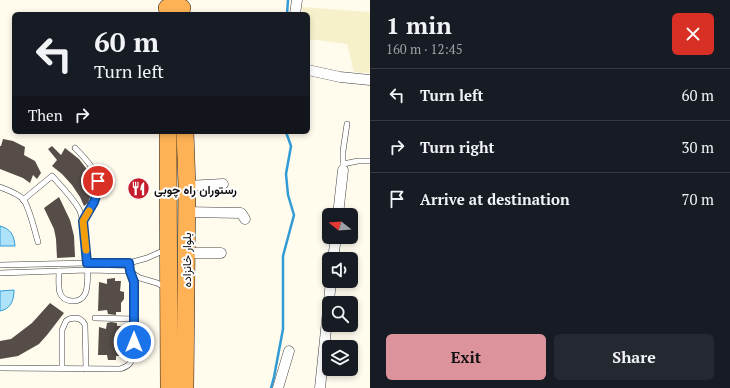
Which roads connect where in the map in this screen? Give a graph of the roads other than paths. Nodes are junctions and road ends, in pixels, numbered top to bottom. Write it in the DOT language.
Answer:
graph roads {
  1 [pos="296,0"];
  2 [pos="295,12"];
  3 [pos="310,70"];
  4 [pos="370,80"];
  5 [pos="347,124"];
  6 [pos="168,134"];
  7 [pos="185,134"];
  8 [pos="75,148"];
  9 [pos="370,161"];
  10 [pos="343,167"];
  11 [pos="223,184"];
  12 [pos="186,186"];
  13 [pos="0,187"];
  14 [pos="23,200"];
  15 [pos="339,208"];
  16 [pos="186,212"];
  17 [pos="245,218"];
  18 [pos="83,221"];
  19 [pos="38,242"];
  20 [pos="168,249"];
  21 [pos="186,253"];
  22 [pos="221,254"];
  23 [pos="87,263"];
  24 [pos="129,263"];
  25 [pos="0,265"];
  26 [pos="87,270"];
  27 [pos="59,271"];
  28 [pos="130,271"];
  29 [pos="0,273"];
  30 [pos="330,288"];
  31 [pos="168,290"];
  32 [pos="95,318"];
  33 [pos="134,319"];
  34 [pos="288,350"];
  35 [pos="0,368"];
  36 [pos="62,368"];
  37 [pos="86,369"];
  38 [pos="169,388"];
  39 [pos="185,388"];
  40 [pos="278,388"];
  41 [pos="320,388"];
  1 -- 2 [label="street"];
  3 -- 4 [label="street"];
  5 -- 10 [label="lane"];
  6 -- 20 [label="highway, بلوار خانزاده"];
  7 -- 12 [label="highway, بلوار خانزاده"];
  8 -- 18 [label="lane"];
  9 -- 10 [label="lane"];
  10 -- 15 [label="street"];
  11 -- 12 [label="street"];
  12 -- 16 [label="highway, بلوار خانزاده"];
  13 -- 14 [label="lane"];
  14 -- 18 [label="lane"];
  14 -- 19 [label="lane"];
  16 -- 17 [label="street"];
  16 -- 21 [label="highway, بلوار خانزاده"];
  18 -- 23 [label="lane"];
  20 -- 24 [label="lane"];
  20 -- 31 [label="highway, بلوار خانزاده"];
  21 -- 22 [label="street"];
  21 -- 39 [label="highway, بلوار خانزاده"];
  23 -- 24 [label="lane"];
  23 -- 25 [label="lane"];
  23 -- 26 [label="lane"];
  24 -- 28 [label="lane"];
  26 -- 27 [label="lane"];
  26 -- 27 [label="lane"];
  26 -- 28 [label="lane"];
  27 -- 29 [label="lane"];
  28 -- 31 [label="lane"];
  28 -- 33 [label="lane"];
  30 -- 41 [label="street"];
  31 -- 38 [label="highway, بلوار خانزاده"];
  32 -- 33 [label="lane"];
  33 -- 37 [label="lane"];
  34 -- 40 [label="street"];
  35 -- 36 [label="lane"];
  36 -- 37 [label="lane"];
  36 -- 37 [label="lane"];
}
